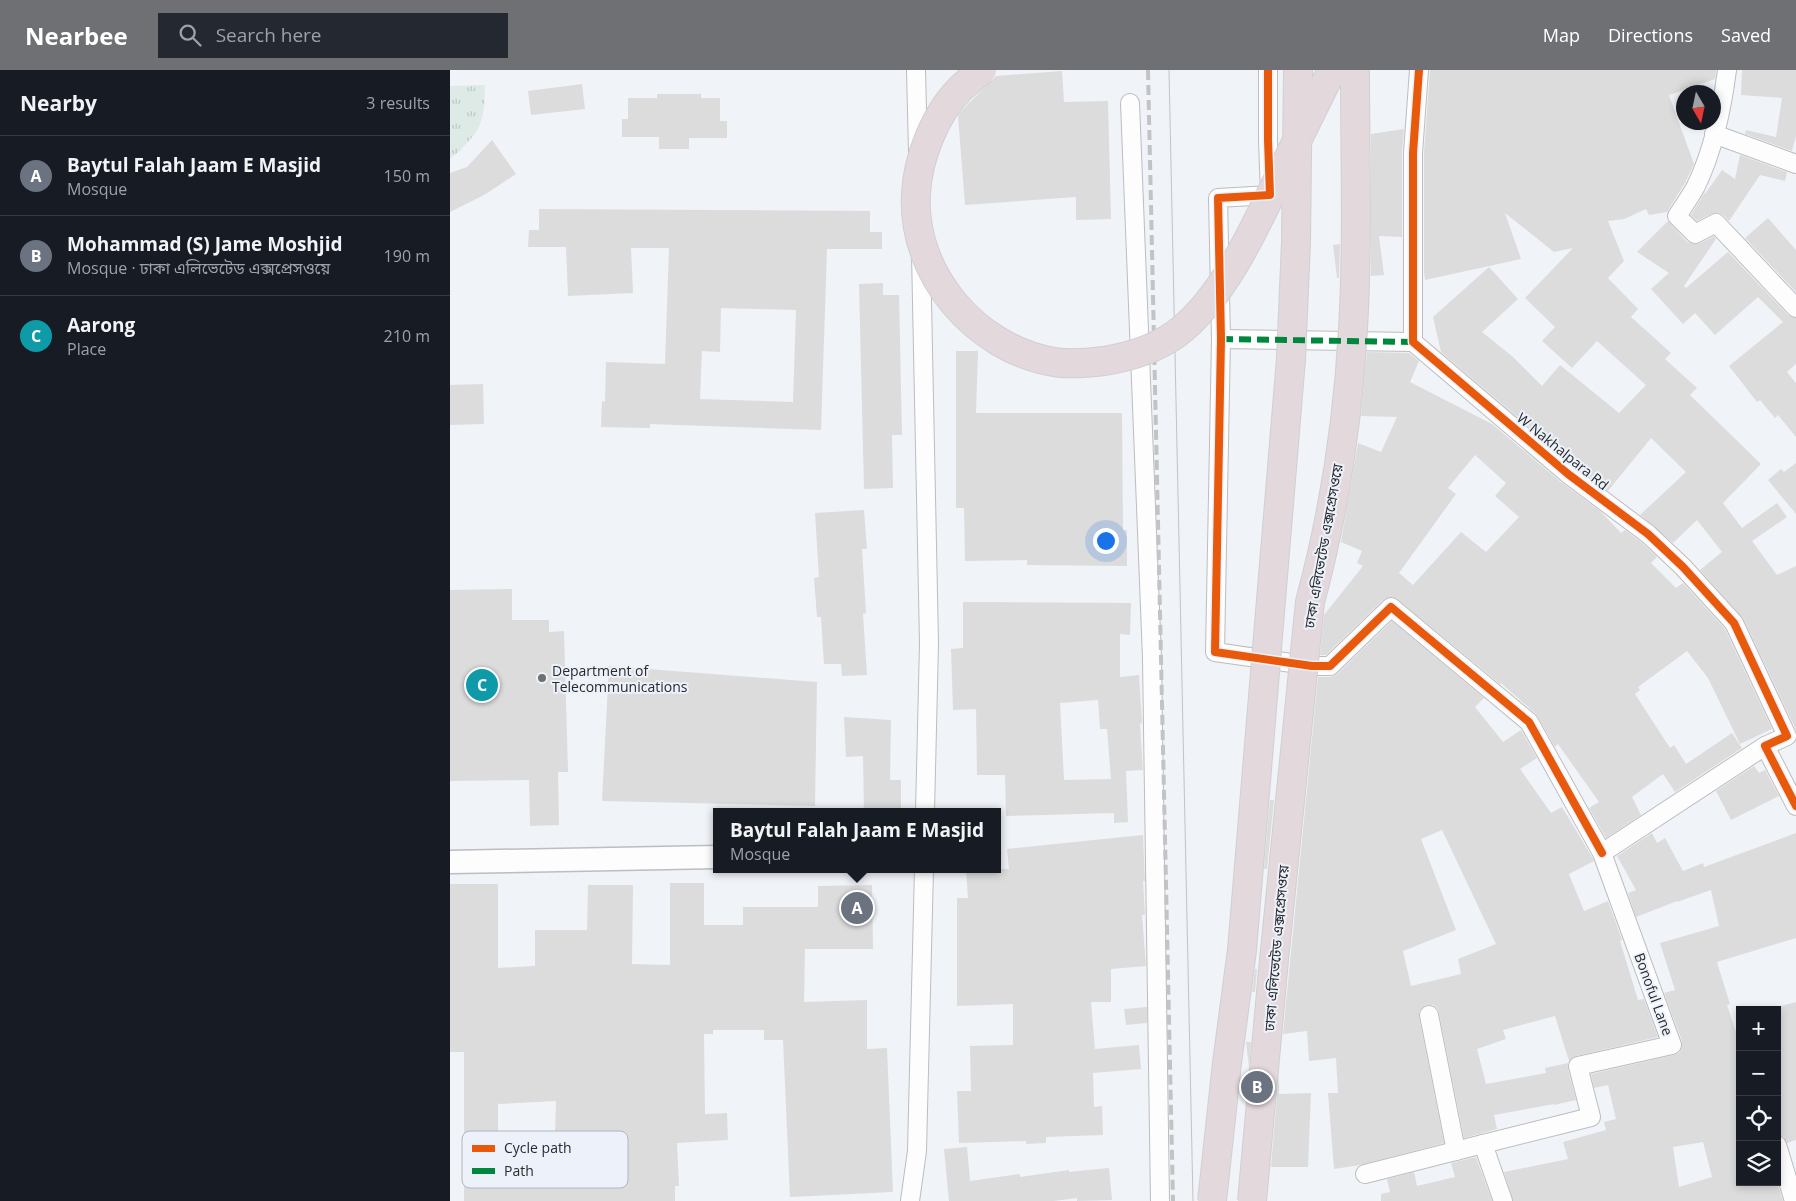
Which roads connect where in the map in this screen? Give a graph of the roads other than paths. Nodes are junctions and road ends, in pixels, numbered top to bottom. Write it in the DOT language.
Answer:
graph roads {
  1 [pos="916,70"];
  2 [pos="982,70"];
  3 [pos="1268,70"];
  4 [pos="1298,70"];
  5 [pos="1332,70"];
  6 [pos="1355,70"];
  7 [pos="1420,70"];
  8 [pos="1727,70"];
  9 [pos="1130,103"];
  10 [pos="1714,134"];
  11 [pos="1796,164"];
  12 [pos="1795,303"];
  13 [pos="1221,339"];
  14 [pos="1413,342"];
  15 [pos="1765,746"];
  16 [pos="1796,806"];
  17 [pos="926,808"];
  18 [pos="1602,853"];
  19 [pos="713,857"];
  20 [pos="450,862"];
  21 [pos="924,873"];
  22 [pos="1429,1015"];
  23 [pos="1483,1144"];
  24 [pos="1456,1151"];
  25 [pos="1781,1158"];
  26 [pos="1365,1174"];
  27 [pos="910,1201"];
  28 [pos="1160,1201"];
  29 [pos="1212,1201"];
  30 [pos="1252,1201"];
  31 [pos="1503,1201"];
  32 [pos="1794,1201"];
  1 -- 17 [label="street"];
  2 -- 5 [label="highway, bridge"];
  3 -- 13 [label="street"];
  4 -- 29 [label="highway, bridge"];
  6 -- 30 [label="highway, ঢাকা এলিভেটেড এক্সপ্রেসওয়ে, bridge"];
  7 -- 14 [label="street"];
  8 -- 10 [label="street"];
  9 -- 28 [label="street"];
  10 -- 11 [label="street"];
  10 -- 12 [label="street"];
  13 -- 14 [label="street"];
  13 -- 18 [label="street"];
  14 -- 15 [label="street, W Nakhalpara Rd"];
  15 -- 16 [label="street"];
  15 -- 18 [label="street"];
  18 -- 23 [label="street, Bonoful Lane"];
  19 -- 20 [label="street"];
  21 -- 27 [label="street"];
  22 -- 24 [label="street"];
  23 -- 24 [label="street"];
  23 -- 31 [label="street"];
  24 -- 26 [label="street"];
  25 -- 32 [label="street"];
}
